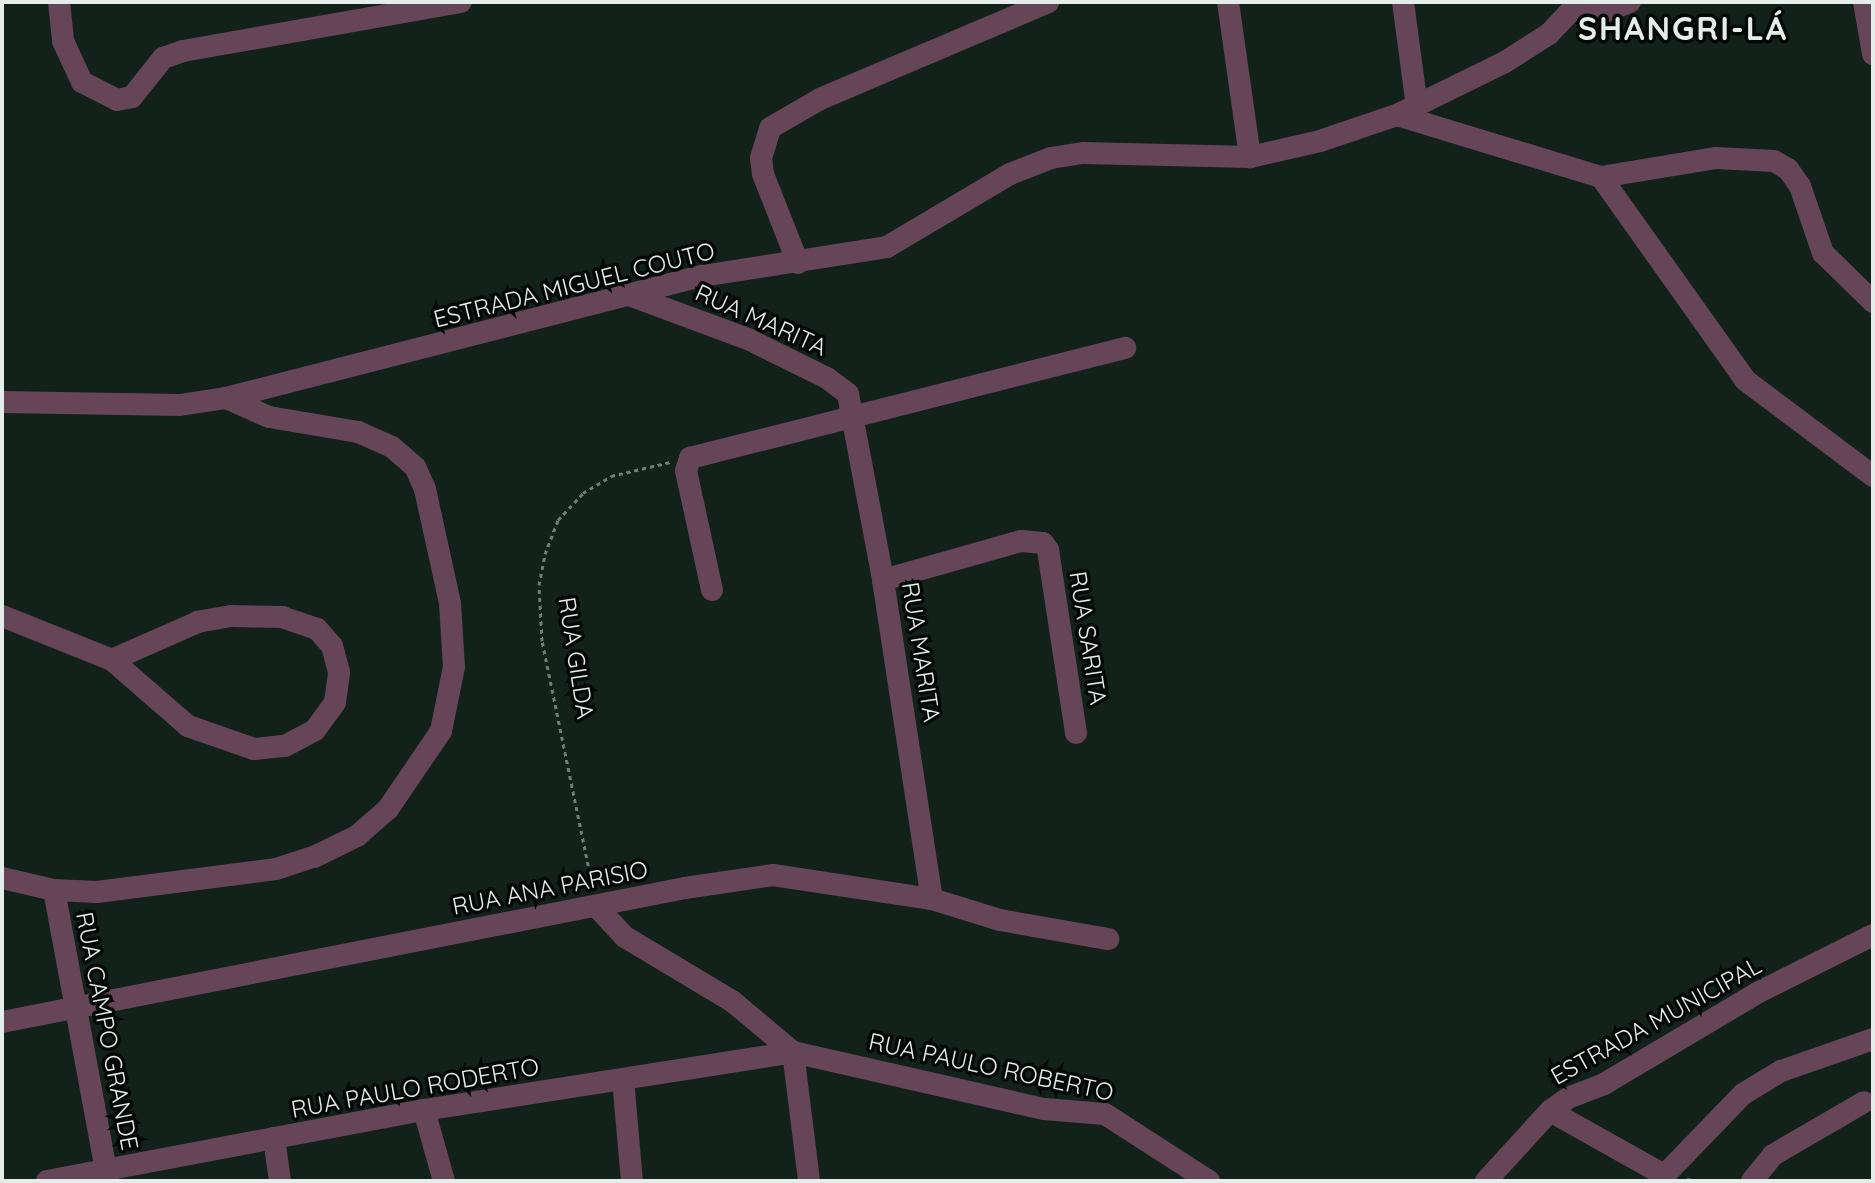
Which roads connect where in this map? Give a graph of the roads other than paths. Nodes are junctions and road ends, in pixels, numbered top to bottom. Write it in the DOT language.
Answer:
graph roads {
  1 [pos="59,2"];
  2 [pos="461,2"];
  3 [pos="1048,2"];
  4 [pos="1228,2"];
  5 [pos="1403,2"];
  6 [pos="1630,2"];
  7 [pos="1864,2"];
  8 [pos="1577,6"];
  9 [pos="1873,54"];
  10 [pos="1407,111"];
  11 [pos="1250,157"];
  12 [pos="1601,177"];
  13 [pos="798,263"];
  14 [pos="629,295"];
  15 [pos="1873,302"];
  16 [pos="1125,348"];
  17 [pos="226,398"];
  18 [pos="2,402"];
  19 [pos="850,415"];
  20 [pos="1873,476"];
  21 [pos="883,580"];
  22 [pos="712,590"];
  23 [pos="2,616"];
  24 [pos="112,660"];
  25 [pos="1076,733"];
  26 [pos="2,878"];
  27 [pos="54,890"];
  28 [pos="932,899"];
  29 [pos="596,906"];
  30 [pos="1873,935"];
  31 [pos="1108,939"];
  32 [pos="77,1009"];
  33 [pos="2,1022"];
  34 [pos="1873,1039"];
  35 [pos="793,1052"];
  36 [pos="623,1079"];
  37 [pos="1864,1102"];
  38 [pos="424,1110"];
  39 [pos="1550,1111"];
  40 [pos="274,1138"];
  41 [pos="107,1176"];
  42 [pos="1662,1178"];
  43 [pos="47,1181"];
  44 [pos="280,1181"];
  45 [pos="444,1181"];
  46 [pos="632,1181"];
  47 [pos="809,1181"];
  48 [pos="1209,1181"];
  49 [pos="1486,1181"];
  50 [pos="1752,1181"];
  1 -- 2 [label="street"];
  3 -- 13 [label="street"];
  4 -- 11 [label="street"];
  5 -- 10 [label="street"];
  6 -- 8 [label="street"];
  7 -- 9 [label="street"];
  8 -- 10 [label="street, ESTRADA MIGUEL COUTO"];
  10 -- 11 [label="street, ESTRADA MIGUEL COUTO"];
  10 -- 12 [label="street"];
  11 -- 13 [label="street, ESTRADA MIGUEL COUTO"];
  12 -- 15 [label="street"];
  12 -- 20 [label="street"];
  13 -- 14 [label="street, ESTRADA MIGUEL COUTO"];
  14 -- 17 [label="street, ESTRADA MIGUEL COUTO"];
  14 -- 19 [label="street, RUA MARITA"];
  16 -- 19 [label="street"];
  17 -- 18 [label="street, ESTRADA MIGUEL COUTO"];
  17 -- 27 [label="street"];
  19 -- 21 [label="street, RUA MARITA"];
  19 -- 22 [label="street"];
  21 -- 25 [label="street, RUA SARITA"];
  21 -- 28 [label="street, RUA MARITA"];
  23 -- 24 [label="street"];
  24 -- 24 [label="street"];
  26 -- 27 [label="street"];
  27 -- 32 [label="street, RUA CAMPO GRANDE"];
  28 -- 29 [label="street, RUA ANA PARISIO"];
  28 -- 31 [label="street, RUA ANA PARISIO"];
  29 -- 32 [label="street, RUA ANA PARISIO"];
  29 -- 35 [label="street"];
  30 -- 39 [label="street, ESTRADA MUNICIPAL"];
  32 -- 33 [label="street, RUA ANA PARISIO"];
  32 -- 41 [label="street, RUA CAMPO GRANDE"];
  34 -- 42 [label="street"];
  35 -- 36 [label="street, RUA PAULO RODERTO"];
  35 -- 47 [label="street"];
  35 -- 48 [label="street, RUA PAULO ROBERTO"];
  36 -- 38 [label="street, RUA PAULO RODERTO"];
  36 -- 46 [label="street"];
  37 -- 50 [label="street"];
  38 -- 40 [label="street, RUA PAULO RODERTO"];
  38 -- 45 [label="street"];
  39 -- 42 [label="street"];
  39 -- 49 [label="street, ESTRADA MUNICIPAL"];
  40 -- 41 [label="street, RUA PAULO RODERTO"];
  40 -- 44 [label="street"];
  41 -- 43 [label="street, RUA PAULO RODERTO"];
}
